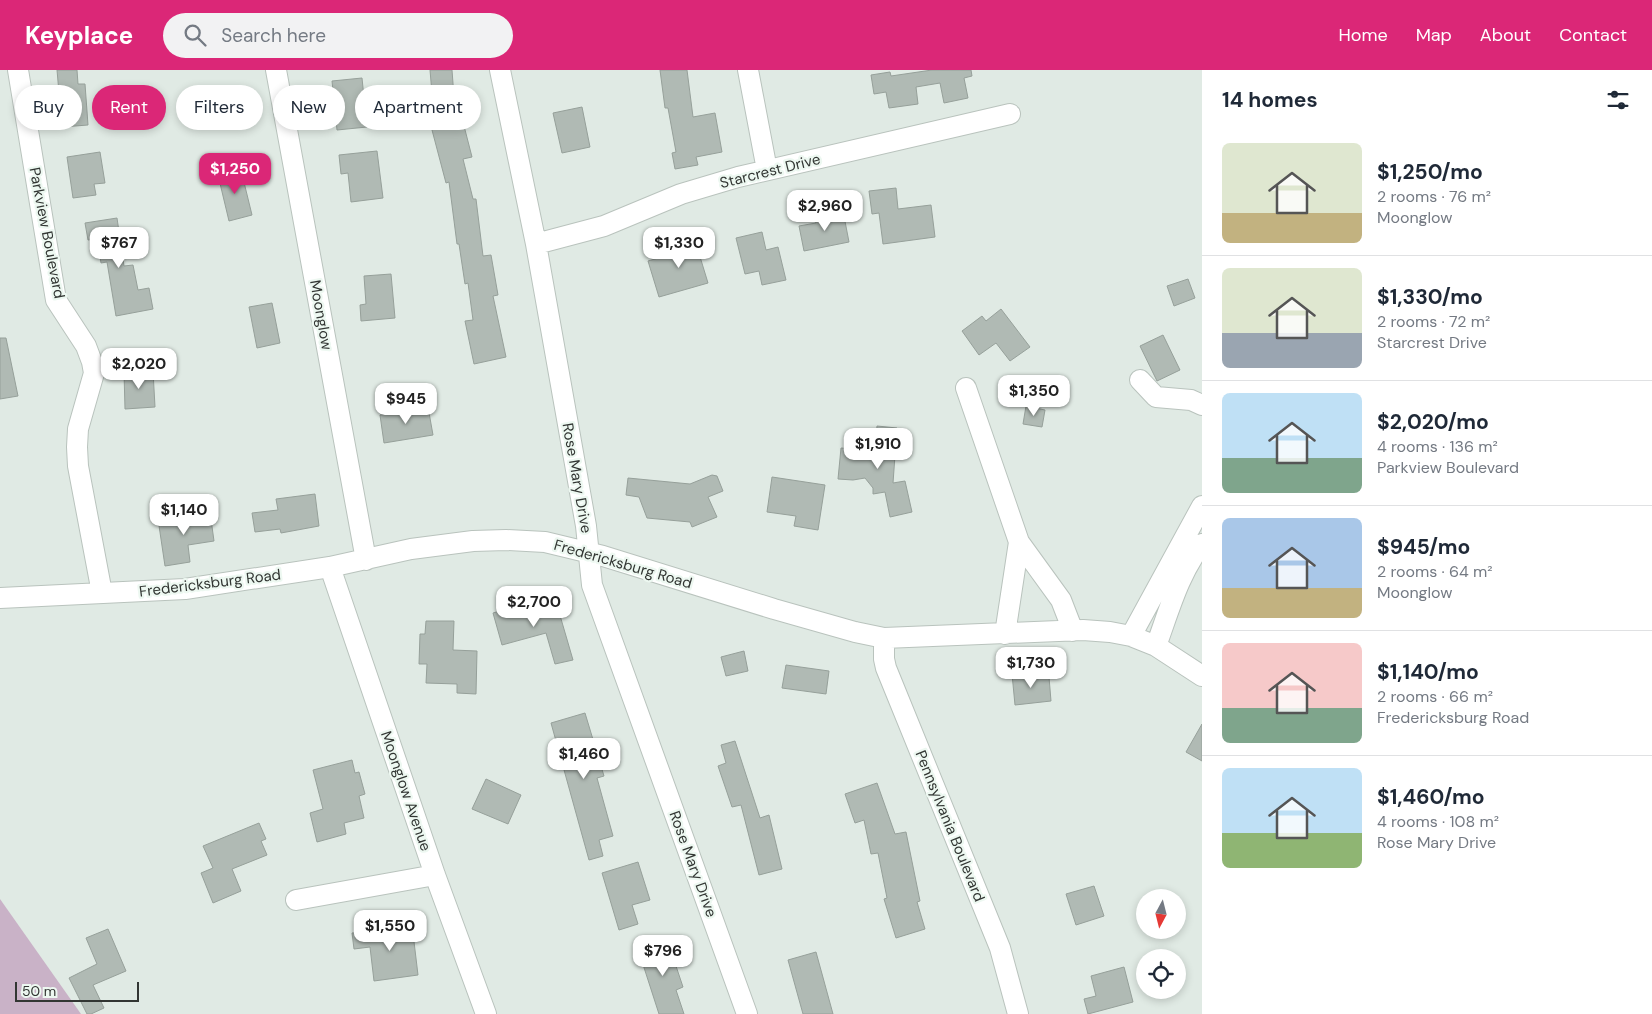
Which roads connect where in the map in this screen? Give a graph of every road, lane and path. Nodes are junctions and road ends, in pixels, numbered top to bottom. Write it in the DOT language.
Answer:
graph roads {
  1 [pos="18,70"];
  2 [pos="276,70"];
  3 [pos="500,70"];
  4 [pos="748,70"];
  5 [pos="1010,114"];
  6 [pos="767,170"];
  7 [pos="536,244"];
  8 [pos="1140,380"];
  9 [pos="966,388"];
  10 [pos="1202,405"];
  11 [pos="1202,506"];
  12 [pos="1019,542"];
  13 [pos="1202,544"];
  14 [pos="589,553"];
  15 [pos="366,560"];
  16 [pos="330,567"];
  17 [pos="102,593"];
  18 [pos="0,598"];
  19 [pos="1072,631"];
  20 [pos="1005,634"];
  21 [pos="1131,636"];
  22 [pos="884,638"];
  23 [pos="1156,646"];
  24 [pos="1202,676"];
  25 [pos="435,875"];
  26 [pos="296,900"];
  27 [pos="486,1014"];
  28 [pos="747,1014"];
  29 [pos="1018,1014"];
  1 -- 17 [label="street, Parkview Boulevard"];
  2 -- 15 [label="street, Moonglow"];
  3 -- 7 [label="street, Rose Mary Drive"];
  4 -- 6 [label="street"];
  5 -- 6 [label="street, Starcrest Drive"];
  6 -- 7 [label="street, Starcrest Drive"];
  7 -- 14 [label="street, Rose Mary Drive"];
  8 -- 10 [label="street"];
  9 -- 12 [label="street"];
  11 -- 21 [label="street"];
  12 -- 19 [label="street"];
  12 -- 20 [label="street"];
  13 -- 23 [label="street"];
  14 -- 15 [label="street, Fredericksburg Road"];
  14 -- 22 [label="street, Fredericksburg Road"];
  14 -- 28 [label="street, Rose Mary Drive"];
  15 -- 16 [label="street, Fredericksburg Road"];
  16 -- 17 [label="street, Fredericksburg Road"];
  16 -- 25 [label="street, Moonglow Avenue"];
  17 -- 18 [label="street, Fredericksburg Road"];
  19 -- 20 [label="street, Fredericksburg Road"];
  19 -- 21 [label="street, Fredericksburg Road"];
  20 -- 22 [label="street, Fredericksburg Road"];
  21 -- 23 [label="street, Fredericksburg Road"];
  22 -- 29 [label="street, Pennsylvania Boulevard"];
  23 -- 24 [label="street, Fredericksburg Road"];
  25 -- 26 [label="street"];
  25 -- 27 [label="street, Moonglow Avenue"];
}
